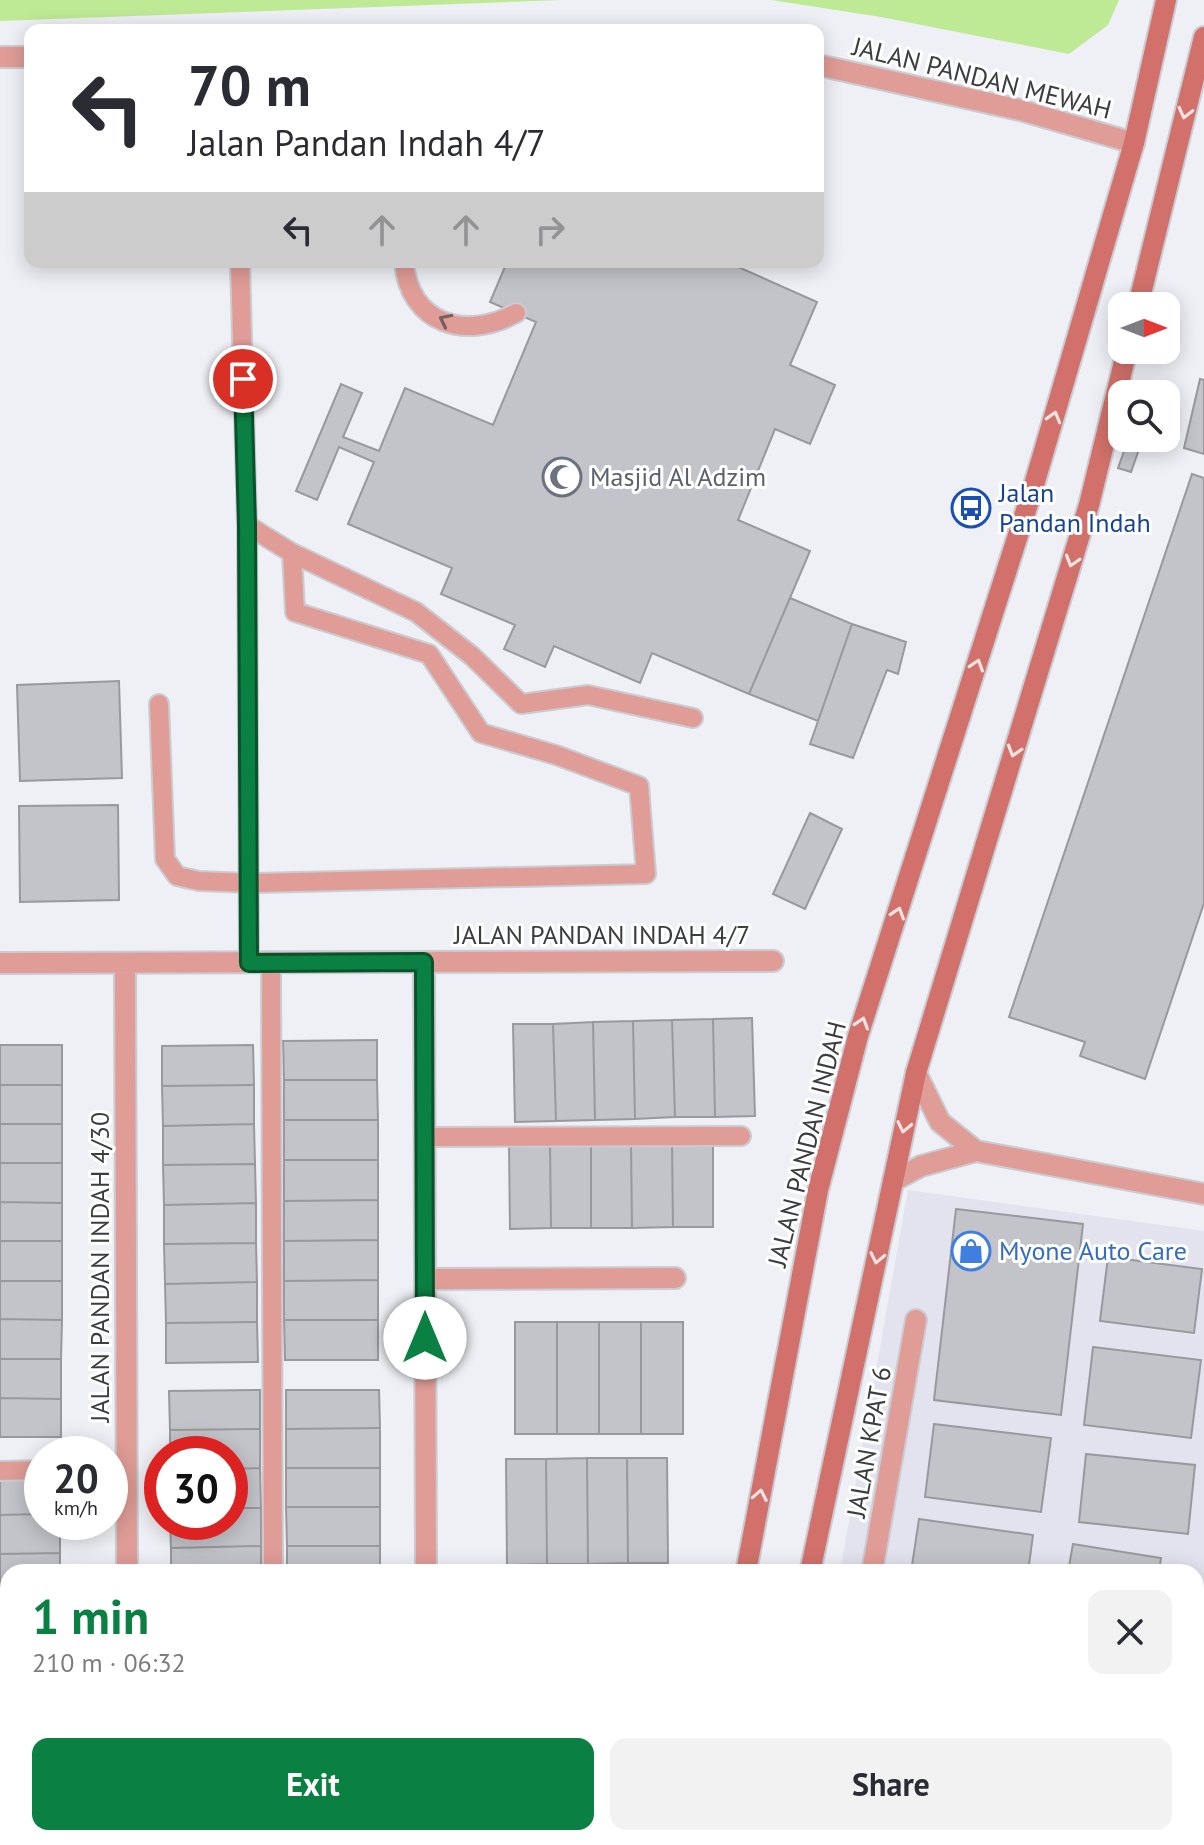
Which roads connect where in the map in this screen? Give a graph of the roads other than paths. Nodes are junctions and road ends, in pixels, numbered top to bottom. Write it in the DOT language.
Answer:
graph roads {
  1 [pos="1166,0"];
  2 [pos="1204,37"];
  3 [pos="0,57"];
  4 [pos="24,57"];
  5 [pos="824,66"];
  6 [pos="1134,143"];
  7 [pos="240,268"];
  8 [pos="404,268"];
  9 [pos="1141,292"];
  10 [pos="516,313"];
  11 [pos="1124,364"];
  12 [pos="247,525"];
  13 [pos="292,553"];
  14 [pos="159,704"];
  15 [pos="693,718"];
  16 [pos="249,883"];
  17 [pos="773,961"];
  18 [pos="424,962"];
  19 [pos="0,963"];
  20 [pos="125,963"];
  21 [pos="249,963"];
  22 [pos="271,963"];
  23 [pos="916,1073"];
  24 [pos="741,1136"];
  25 [pos="425,1137"];
  26 [pos="976,1151"];
  27 [pos="893,1181"];
  28 [pos="1204,1194"];
  29 [pos="675,1278"];
  30 [pos="425,1279"];
  31 [pos="916,1320"];
  32 [pos="118,1436"];
  33 [pos="24,1470"];
  34 [pos="0,1471"];
  35 [pos="124,1540"];
  36 [pos="126,1564"];
  37 [pos="273,1564"];
  38 [pos="426,1564"];
  39 [pos="748,1564"];
  40 [pos="812,1564"];
  41 [pos="873,1564"];
  42 [pos="1204,1803"];
  43 [pos="1204,1810"];
  1 -- 6 [label="main road, JALAN PANDAN INDAH"];
  2 -- 9 [label="main road, one-way"];
  3 -- 4 [label="street"];
  5 -- 6 [label="street, JALAN PANDAN MEWAH"];
  39 -- 6 [label="main road, JALAN PANDAN INDAH, one-way"];
  7 -- 12 [label="lane"];
  10 -- 8 [label="lane, one-way"];
  11 -- 23 [label="main road, one-way"];
  12 -- 13 [label="lane"];
  12 -- 16 [label="lane"];
  13 -- 15 [label="lane"];
  13 -- 16 [label="lane"];
  14 -- 16 [label="lane"];
  16 -- 21 [label="lane"];
  17 -- 18 [label="street, JALAN PANDAN INDAH 4/7"];
  18 -- 22 [label="street, JALAN PANDAN INDAH 4/7"];
  18 -- 25 [label="street"];
  19 -- 20 [label="street, JALAN PANDAN INDAH 4/7"];
  20 -- 21 [label="street, JALAN PANDAN INDAH 4/7"];
  20 -- 32 [label="street, JALAN PANDAN INDAH 4/30"];
  21 -- 22 [label="street, JALAN PANDAN INDAH 4/7"];
  22 -- 37 [label="lane"];
  23 -- 26 [label="street"];
  23 -- 27 [label="main road, one-way"];
  24 -- 25 [label="lane"];
  25 -- 30 [label="street"];
  26 -- 27 [label="street"];
  26 -- 28 [label="street"];
  27 -- 40 [label="main road, one-way"];
  29 -- 30 [label="street"];
  30 -- 38 [label="street"];
  31 -- 41 [label="street, JALAN KPAT 6"];
  33 -- 34 [label="lane"];
  35 -- 36 [label="street, JALAN PANDAN INDAH 4/30"];
  42 -- 43 [label="street"];
}
